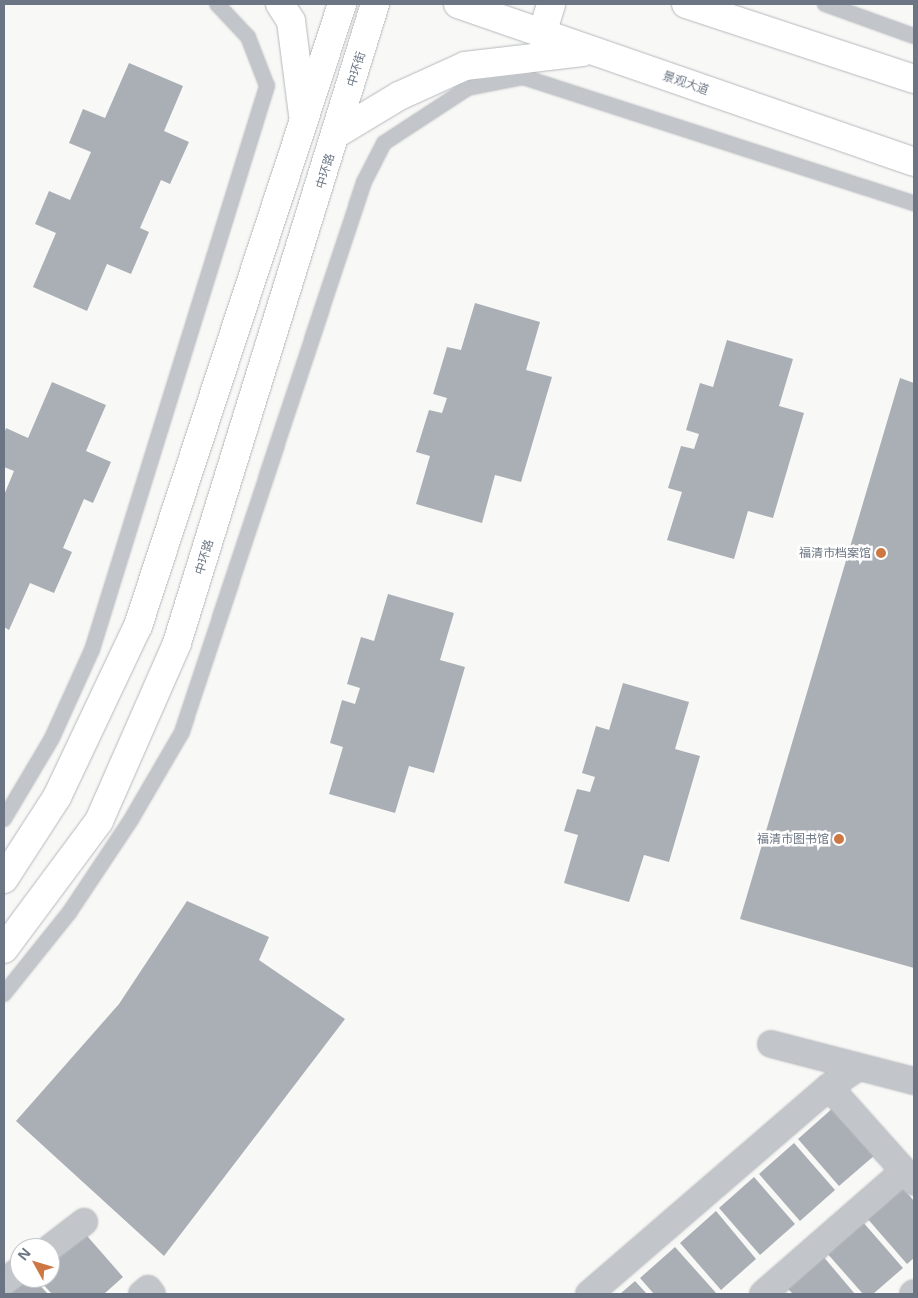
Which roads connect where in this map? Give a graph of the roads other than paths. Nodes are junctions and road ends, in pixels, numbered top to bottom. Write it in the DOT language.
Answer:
graph roads {
  1 [pos="217,4"];
  2 [pos="280,4"];
  3 [pos="342,4"];
  4 [pos="376,4"];
  5 [pos="458,4"];
  6 [pos="551,4"];
  7 [pos="686,4"];
  8 [pos="825,4"];
  9 [pos="542,34"];
  10 [pos="914,36"];
  11 [pos="594,51"];
  12 [pos="914,79"];
  13 [pos="304,124"];
  14 [pos="336,134"];
  15 [pos="914,162"];
  16 [pos="914,203"];
  17 [pos="4,819"];
  18 [pos="4,879"];
  19 [pos="4,949"];
  20 [pos="4,994"];
  21 [pos="772,1044"];
  22 [pos="857,1068"];
  23 [pos="914,1081"];
  24 [pos="830,1087"];
  25 [pos="909,1176"];
  26 [pos="84,1222"];
  27 [pos="60,1240"];
  28 [pos="142,1294"];
  29 [pos="152,1294"];
  30 [pos="589,1294"];
  31 [pos="763,1294"];
  1 -- 17 [label="lane"];
  2 -- 13 [label="street"];
  3 -- 13 [label="street"];
  4 -- 14 [label="street, 中环街"];
  5 -- 9 [label="street, 景观大道"];
  6 -- 9 [label="street"];
  7 -- 12 [label="street"];
  8 -- 10 [label="lane"];
  9 -- 11 [label="street, 景观大道"];
  11 -- 14 [label="street"];
  11 -- 15 [label="street, 景观大道"];
  13 -- 18 [label="street"];
  14 -- 19 [label="street, 中环路"];
  16 -- 20 [label="lane"];
  21 -- 22 [label="street"];
  22 -- 23 [label="street"];
  22 -- 24 [label="street"];
  24 -- 25 [label="street"];
  24 -- 30 [label="street"];
  25 -- 31 [label="street"];
  26 -- 27 [label="street"];
  28 -- 29 [label="street"];
}
